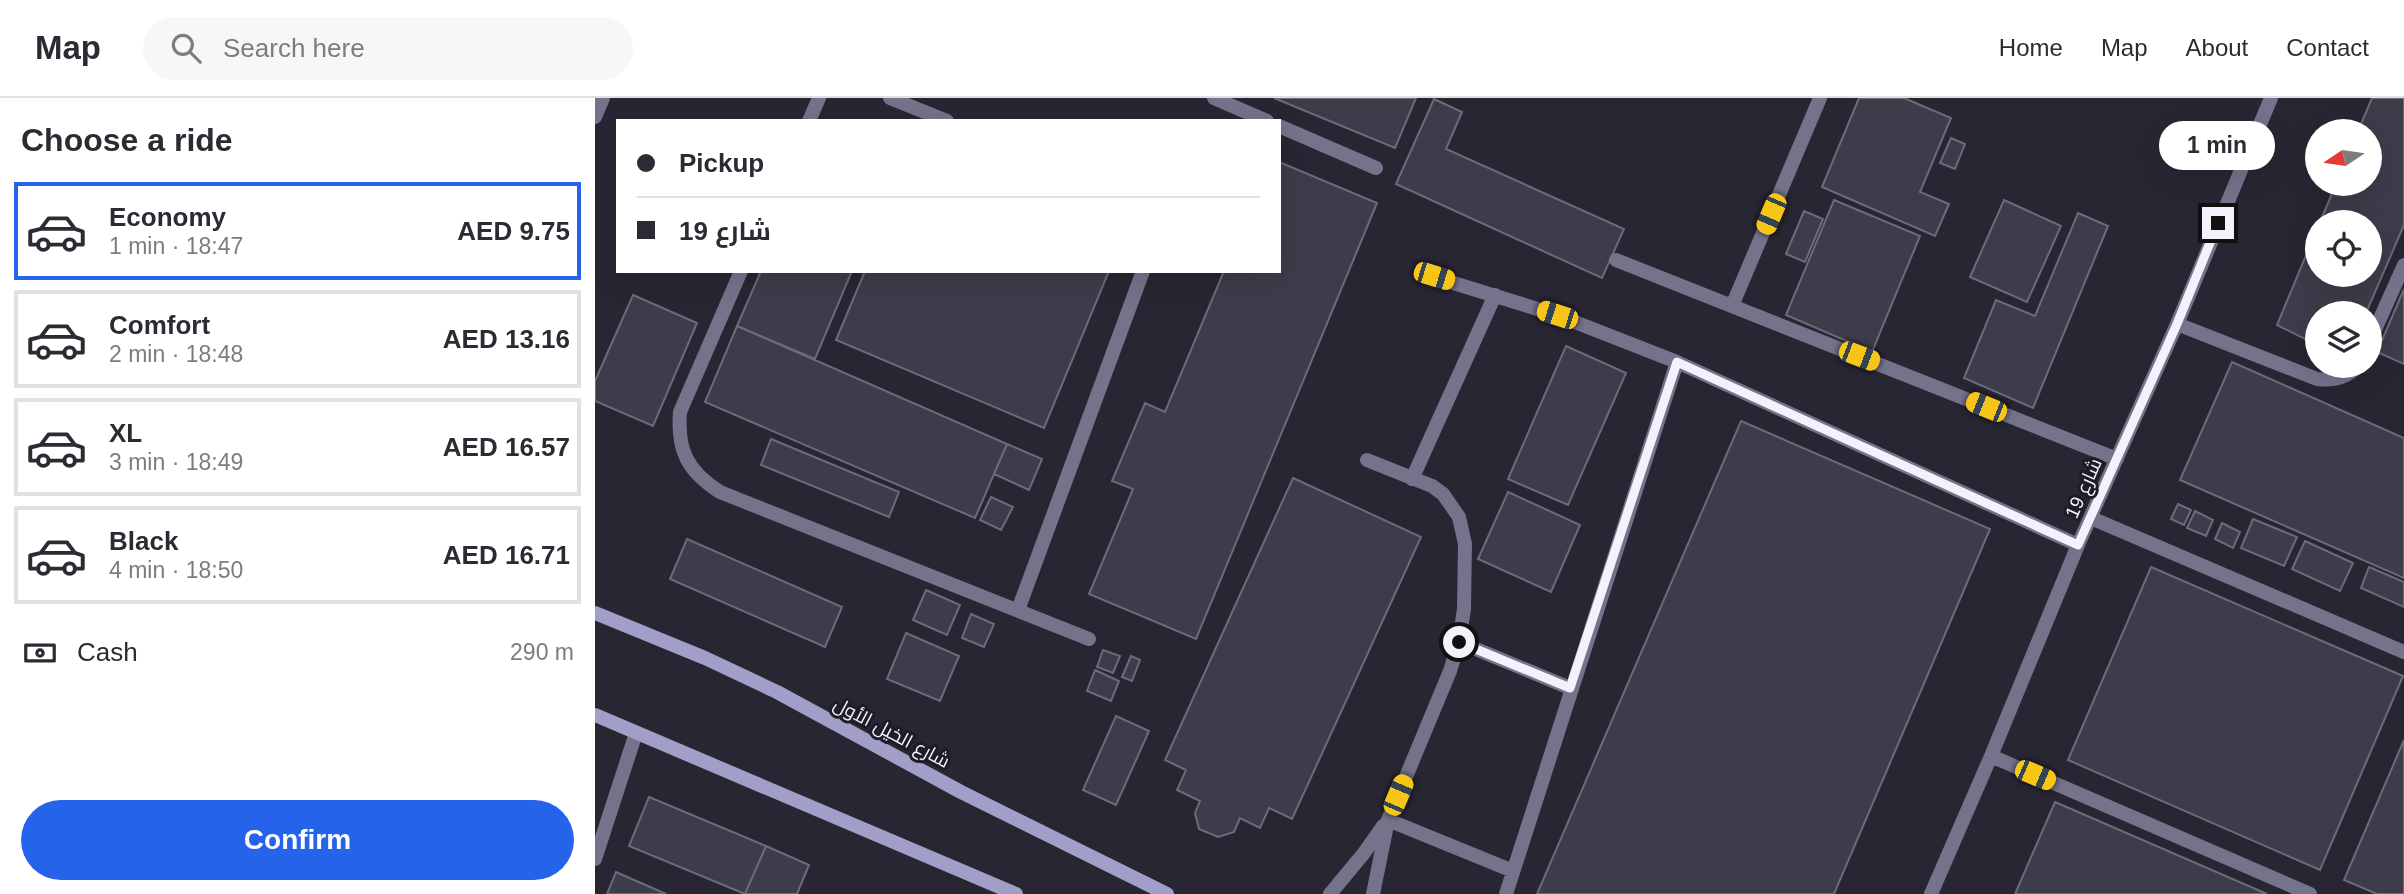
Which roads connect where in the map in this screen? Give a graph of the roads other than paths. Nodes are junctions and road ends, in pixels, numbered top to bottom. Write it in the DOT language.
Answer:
graph roads {
  1 [pos="603,98"];
  2 [pos="819,98"];
  3 [pos="890,98"];
  4 [pos="1215,98"];
  5 [pos="1820,98"];
  6 [pos="2270,98"];
  7 [pos="595,117"];
  8 [pos="810,119"];
  9 [pos="942,119"];
  10 [pos="1262,119"];
  11 [pos="1281,127"];
  12 [pos="1376,169"];
  13 [pos="1616,260"];
  14 [pos="2404,265"];
  15 [pos="740,273"];
  16 [pos="1142,273"];
  17 [pos="1434,276"];
  18 [pos="1495,295"];
  19 [pos="1732,306"];
  20 [pos="2382,314"];
  21 [pos="2177,324"];
  22 [pos="1677,362"];
  23 [pos="2305,374"];
  24 [pos="2314,378"];
  25 [pos="2341,378"];
  26 [pos="2117,459"];
  27 [pos="1367,460"];
  28 [pos="1412,479"];
  29 [pos="2091,518"];
  30 [pos="2078,545"];
  31 [pos="1018,610"];
  32 [pos="595,613"];
  33 [pos="1089,639"];
  34 [pos="1459,642"];
  35 [pos="2404,652"];
  36 [pos="1570,688"];
  37 [pos="595,715"];
  38 [pos="636,733"];
  39 [pos="1991,756"];
  40 [pos="1388,820"];
  41 [pos="595,859"];
  42 [pos="1513,871"];
  43 [pos="1016,894"];
  44 [pos="1167,894"];
  45 [pos="1329,894"];
  46 [pos="1373,894"];
  47 [pos="1506,894"];
  48 [pos="1931,894"];
  49 [pos="2311,894"];
  1 -- 7 [label="lane"];
  2 -- 8 [label="lane"];
  3 -- 9 [label="lane"];
  4 -- 10 [label="lane"];
  5 -- 19 [label="lane"];
  6 -- 21 [label="lane, شارع 19"];
  11 -- 12 [label="lane"];
  13 -- 19 [label="lane"];
  14 -- 20 [label="lane"];
  15 -- 31 [label="lane"];
  16 -- 31 [label="lane"];
  17 -- 18 [label="lane"];
  18 -- 22 [label="lane"];
  18 -- 28 [label="lane"];
  19 -- 26 [label="lane"];
  21 -- 23 [label="lane"];
  21 -- 26 [label="lane, شارع 19"];
  22 -- 30 [label="lane"];
  22 -- 36 [label="lane"];
  24 -- 25 [label="lane"];
  26 -- 29 [label="lane, شارع 19"];
  27 -- 28 [label="lane"];
  28 -- 34 [label="lane"];
  29 -- 30 [label="lane, شارع 19"];
  29 -- 35 [label="lane"];
  30 -- 39 [label="lane, شارع 19"];
  31 -- 33 [label="lane"];
  32 -- 44 [label="main road, شارع الخيل الأول"];
  34 -- 36 [label="lane"];
  34 -- 40 [label="lane"];
  36 -- 42 [label="lane"];
  37 -- 38 [label="main road"];
  38 -- 41 [label="lane"];
  38 -- 43 [label="main road"];
  39 -- 48 [label="lane, شارع 19"];
  39 -- 49 [label="lane"];
  40 -- 42 [label="lane"];
  40 -- 45 [label="lane"];
  40 -- 46 [label="lane"];
  42 -- 47 [label="lane"];
}
